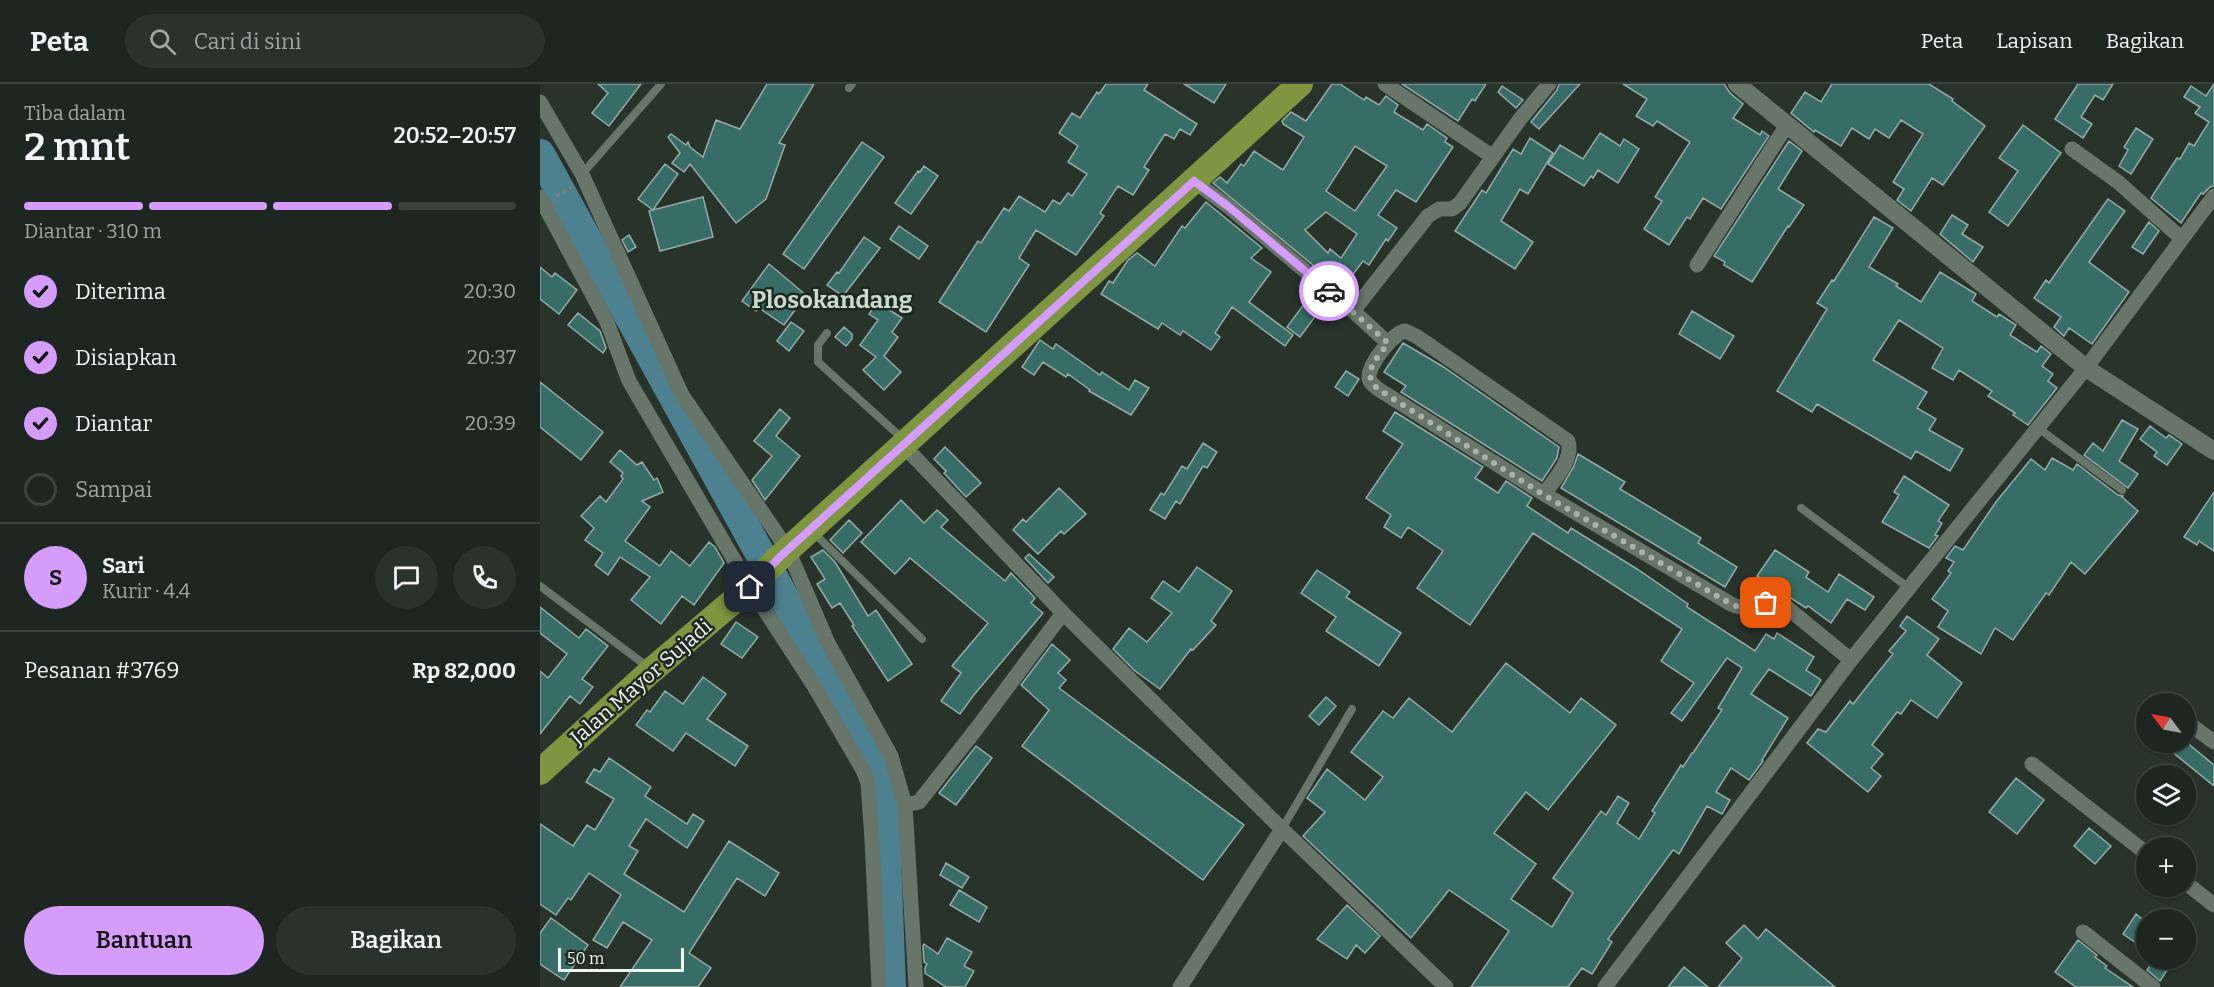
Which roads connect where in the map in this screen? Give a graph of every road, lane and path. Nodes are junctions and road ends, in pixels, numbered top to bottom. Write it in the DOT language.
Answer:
graph roads {
  1 [pos="661,84"];
  2 [pos="1300,84"];
  3 [pos="1385,84"];
  4 [pos="1549,84"];
  5 [pos="1737,84"];
  6 [pos="540,102"];
  7 [pos="1787,125"];
  8 [pos="2072,149"];
  9 [pos="1493,157"];
  10 [pos="577,180"];
  11 [pos="1194,181"];
  12 [pos="548,196"];
  13 [pos="2214,196"];
  14 [pos="551,214"];
  15 [pos="540,226"];
  16 [pos="2181,238"];
  17 [pos="1697,265"];
  18 [pos="1353,311"];
  19 [pos="827,333"];
  20 [pos="1388,343"];
  21 [pos="2086,368"];
  22 [pos="2038,428"];
  23 [pos="904,443"];
  24 [pos="2214,451"];
  25 [pos="2122,490"];
  26 [pos="1544,495"];
  27 [pos="1801,508"];
  28 [pos="810,530"];
  29 [pos="785,553"];
  30 [pos="752,585"];
  31 [pos="540,586"];
  32 [pos="1909,588"];
  33 [pos="1063,613"];
  34 [pos="922,639"];
  35 [pos="1851,660"];
  36 [pos="652,670"];
  37 [pos="1352,708"];
  38 [pos="2196,729"];
  39 [pos="2214,742"];
  40 [pos="2032,764"];
  41 [pos="540,772"];
  42 [pos="905,805"];
  43 [pos="1282,829"];
  44 [pos="2136,845"];
  45 [pos="2196,891"];
  46 [pos="2214,905"];
  47 [pos="2083,932"];
  48 [pos="879,987"];
  49 [pos="916,987"];
  50 [pos="1180,987"];
  51 [pos="1446,987"];
  52 [pos="1605,987"];
  53 [pos="2153,987"];
  1 -- 10 [label="lane"];
  2 -- 11 [label="highway, Jalan Mayor Sujadi"];
  3 -- 9 [label="street"];
  4 -- 9 [label="street"];
  5 -- 7 [label="street"];
  6 -- 10 [label="street"];
  7 -- 17 [label="street"];
  7 -- 21 [label="street"];
  8 -- 16 [label="street"];
  9 -- 18 [label="street"];
  10 -- 12 [label="path"];
  10 -- 29 [label="street"];
  11 -- 18 [label="street"];
  11 -- 23 [label="highway, Jalan Mayor Sujadi"];
  12 -- 14 [label="street"];
  13 -- 16 [label="street"];
  14 -- 15 [label="street"];
  14 -- 30 [label="street"];
  16 -- 21 [label="street"];
  18 -- 20 [label="street"];
  19 -- 23 [label="lane"];
  20 -- 26 [label="street"];
  20 -- 26 [label="street"];
  21 -- 22 [label="street"];
  21 -- 24 [label="street"];
  22 -- 25 [label="lane"];
  22 -- 32 [label="street"];
  23 -- 28 [label="highway, Jalan Mayor Sujadi"];
  23 -- 33 [label="street"];
  26 -- 35 [label="street"];
  27 -- 32 [label="lane"];
  28 -- 29 [label="highway, Jalan Mayor Sujadi"];
  28 -- 34 [label="lane"];
  29 -- 30 [label="highway, Jalan Mayor Sujadi"];
  29 -- 42 [label="street"];
  30 -- 36 [label="highway, Jalan Mayor Sujadi"];
  30 -- 48 [label="street"];
  31 -- 36 [label="lane"];
  32 -- 35 [label="street"];
  33 -- 42 [label="street"];
  33 -- 43 [label="street"];
  35 -- 52 [label="street"];
  36 -- 41 [label="highway, Jalan Mayor Sujadi"];
  37 -- 43 [label="lane"];
  38 -- 39 [label="street"];
  40 -- 44 [label="street"];
  42 -- 49 [label="street"];
  43 -- 50 [label="street"];
  43 -- 51 [label="street"];
  45 -- 46 [label="street"];
  47 -- 53 [label="street"];
}
